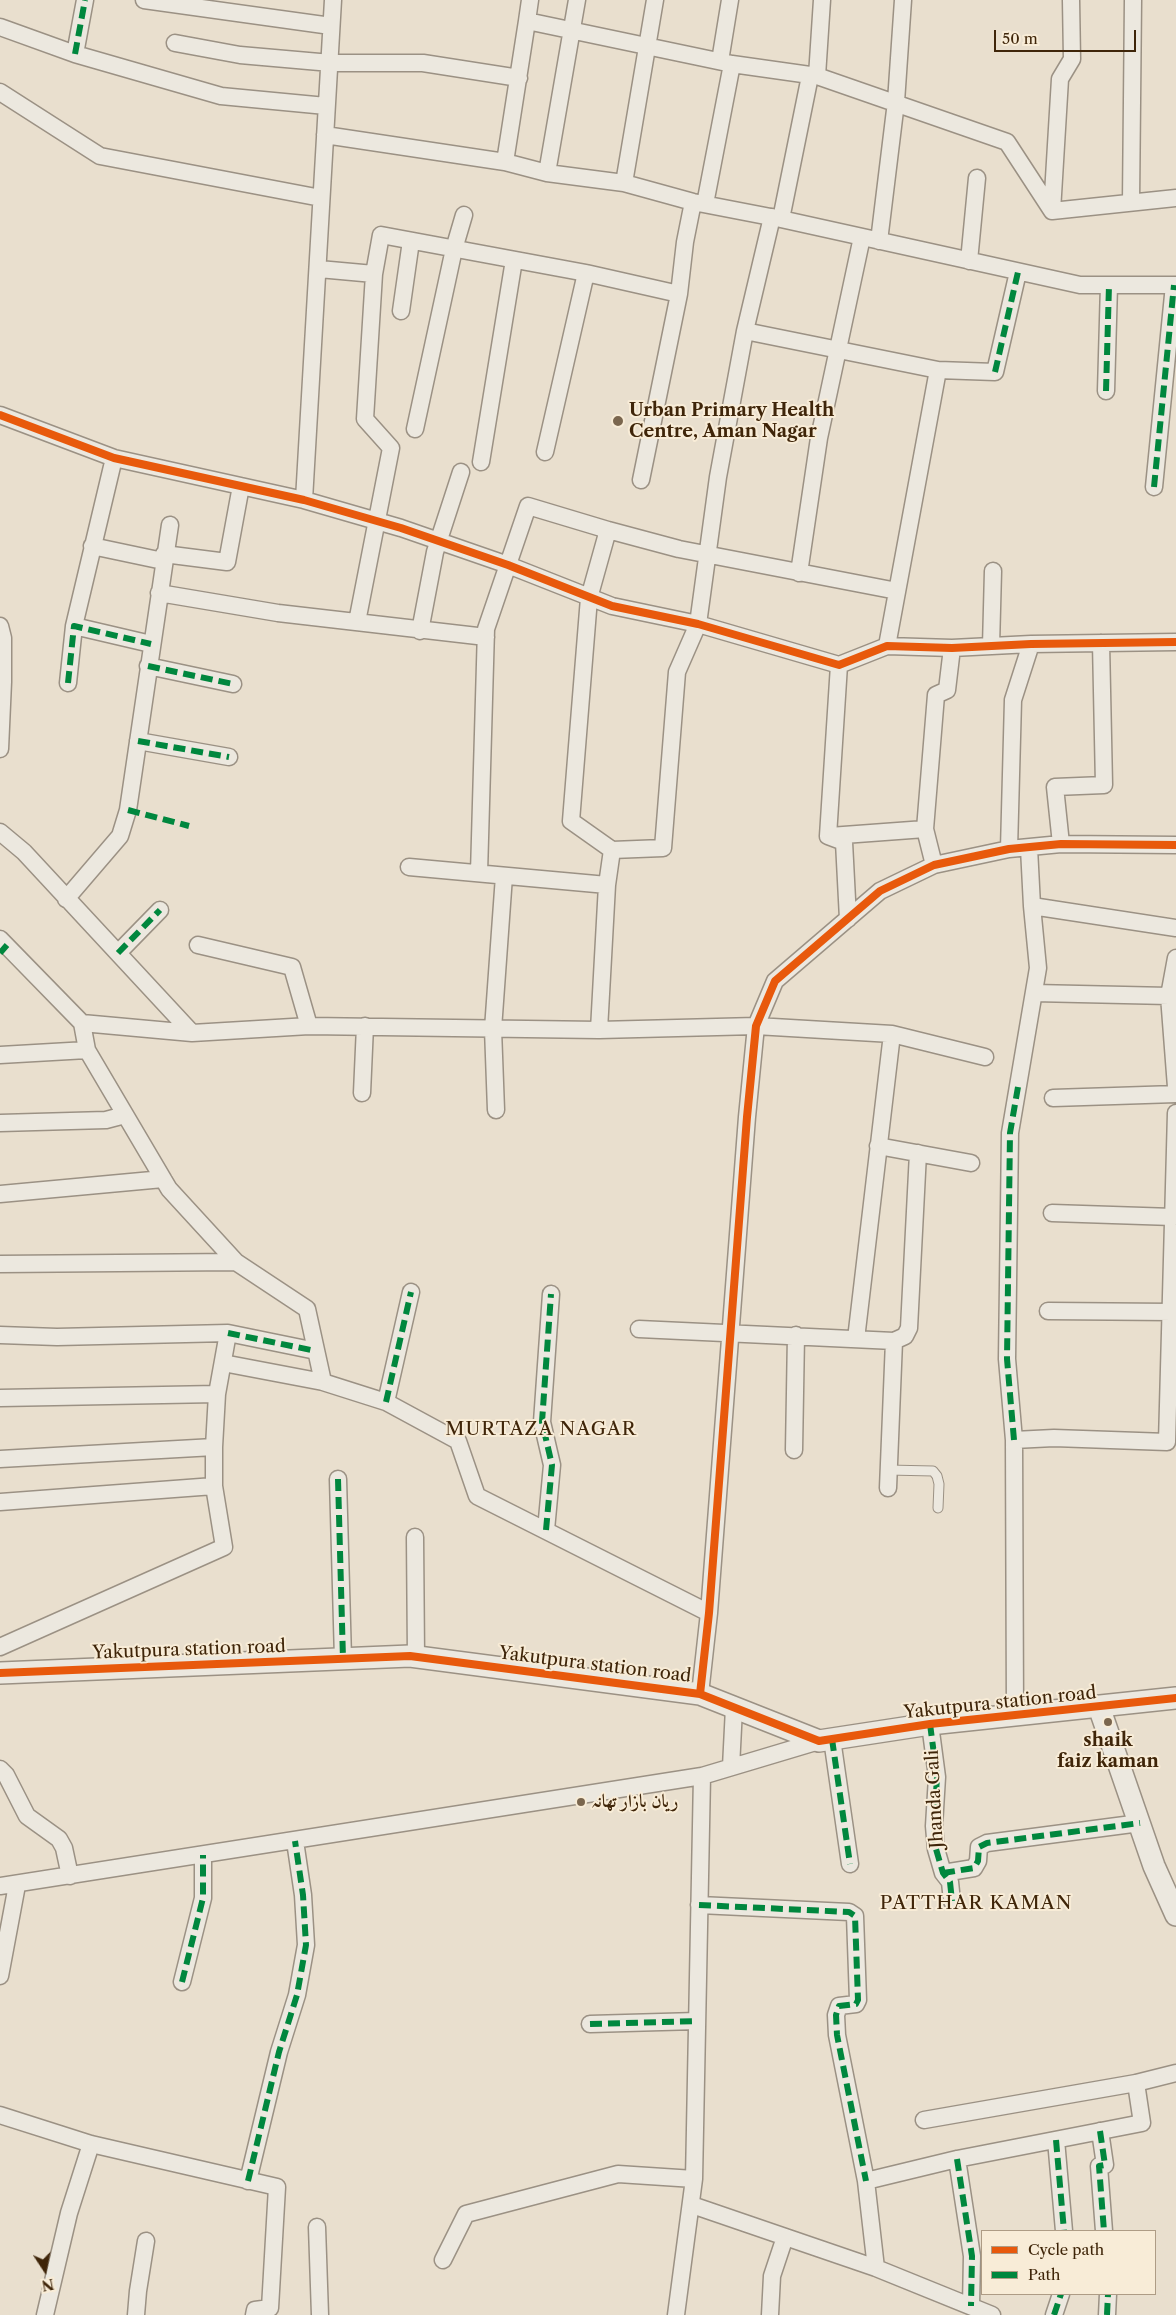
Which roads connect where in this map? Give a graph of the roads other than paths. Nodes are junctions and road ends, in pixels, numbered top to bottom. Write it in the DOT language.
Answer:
graph roads {
  1 [pos="85,0"];
  2 [pos="144,0"];
  3 [pos="334,0"];
  4 [pos="530,0"];
  5 [pos="577,0"];
  6 [pos="655,0"];
  7 [pos="730,0"];
  8 [pos="822,0"];
  9 [pos="903,0"];
  10 [pos="1072,0"];
  11 [pos="1132,0"];
  12 [pos="527,21"];
  13 [pos="332,26"];
  14 [pos="0,27"];
  15 [pos="571,31"];
  16 [pos="174,43"];
  17 [pos="647,48"];
  18 [pos="74,54"];
  19 [pos="726,62"];
  20 [pos="331,63"];
  21 [pos="814,76"];
  22 [pos="519,78"];
  23 [pos="0,92"];
  24 [pos="896,102"];
  25 [pos="326,106"];
  26 [pos="325,135"];
  27 [pos="505,162"];
  28 [pos="547,173"];
  29 [pos="977,178"];
  30 [pos="624,184"];
  31 [pos="321,198"];
  32 [pos="1176,198"];
  33 [pos="1131,202"];
  34 [pos="699,203"];
  35 [pos="1052,210"];
  36 [pos="464,215"];
  37 [pos="777,218"];
  38 [pos="862,236"];
  39 [pos="411,241"];
  40 [pos="879,241"];
  41 [pos="454,249"];
  42 [pos="514,260"];
  43 [pos="969,261"];
  44 [pos="318,269"];
  45 [pos="1018,272"];
  46 [pos="374,274"];
  47 [pos="586,274"];
  48 [pos="1109,285"];
  49 [pos="1175,285"];
  50 [pos="679,294"];
  51 [pos="400,310"];
  52 [pos="745,331"];
  53 [pos="837,348"];
  54 [pos="938,370"];
  55 [pos="1106,391"];
  56 [pos="1169,396"];
  57 [pos="0,415"];
  58 [pos="415,430"];
  59 [pos="545,452"];
  60 [pos="114,458"];
  61 [pos="481,462"];
  62 [pos="460,472"];
  63 [pos="641,480"];
  64 [pos="241,486"];
  65 [pos="1154,486"];
  66 [pos="304,500"];
  67 [pos="376,523"];
  68 [pos="170,525"];
  69 [pos="608,530"];
  70 [pos="438,541"];
  71 [pos="92,546"];
  72 [pos="708,554"];
  73 [pos="164,557"];
  74 [pos="508,565"];
  75 [pos="993,571"];
  76 [pos="799,572"];
  77 [pos="897,591"];
  78 [pos="159,592"];
  79 [pos="589,598"];
  80 [pos="357,622"];
  81 [pos="698,624"];
  82 [pos="74,626"];
  83 [pos="420,631"];
  84 [pos="1,634"];
  85 [pos="486,637"];
  86 [pos="1176,642"];
  87 [pos="1102,643"];
  88 [pos="151,644"];
  89 [pos="1032,644"];
  90 [pos="887,646"];
  91 [pos="991,646"];
  92 [pos="952,648"];
  93 [pos="839,665"];
  94 [pos="148,666"];
  95 [pos="68,683"];
  96 [pos="233,684"];
  97 [pos="1,741"];
  98 [pos="138,741"];
  99 [pos="229,757"];
  100 [pos="925,828"];
  101 [pos="0,832"];
  102 [pos="828,836"];
  103 [pos="1061,844"];
  104 [pos="1176,845"];
  105 [pos="1029,848"];
  106 [pos="1009,849"];
  107 [pos="612,850"];
  108 [pos="934,865"];
  109 [pos="409,867"];
  110 [pos="478,873"];
  111 [pos="504,876"];
  112 [pos="607,885"];
  113 [pos="66,899"];
  114 [pos="1032,906"];
  115 [pos="160,910"];
  116 [pos="848,919"];
  117 [pos="1176,928"];
  118 [pos="0,939"];
  119 [pos="198,945"];
  120 [pos="118,953"];
  121 [pos="1176,958"];
  122 [pos="1034,993"];
  123 [pos="1169,996"];
  124 [pos="82,1022"];
  125 [pos="309,1026"];
  126 [pos="365,1026"];
  127 [pos="756,1026"];
  128 [pos="493,1028"];
  129 [pos="599,1030"];
  130 [pos="192,1033"];
  131 [pos="892,1034"];
  132 [pos="87,1050"];
  133 [pos="0,1055"];
  134 [pos="985,1057"];
  135 [pos="1176,1087"];
  136 [pos="362,1093"];
  137 [pos="1176,1094"];
  138 [pos="1052,1098"];
  139 [pos="496,1110"];
  140 [pos="1176,1112"];
  141 [pos="125,1115"];
  142 [pos="0,1123"];
  143 [pos="878,1146"];
  144 [pos="918,1153"];
  145 [pos="971,1162"];
  146 [pos="163,1179"];
  147 [pos="0,1194"];
  148 [pos="1052,1213"];
  149 [pos="1173,1217"];
  150 [pos="236,1262"];
  151 [pos="0,1264"];
  152 [pos="411,1292"];
  153 [pos="551,1294"];
  154 [pos="1048,1311"];
  155 [pos="1172,1312"];
  156 [pos="639,1329"];
  157 [pos="730,1332"];
  158 [pos="228,1333"];
  159 [pos="0,1335"];
  160 [pos="796,1335"];
  161 [pos="856,1339"];
  162 [pos="894,1341"];
  163 [pos="316,1351"];
  164 [pos="223,1363"];
  165 [pos="323,1382"];
  166 [pos="217,1394"];
  167 [pos="0,1398"];
  168 [pos="386,1402"];
  169 [pos="1014,1440"];
  170 [pos="214,1447"];
  171 [pos="794,1450"];
  172 [pos="0,1459"];
  173 [pos="888,1470"];
  174 [pos="338,1478"];
  175 [pos="214,1486"];
  176 [pos="888,1488"];
  177 [pos="0,1502"];
  178 [pos="938,1508"];
  179 [pos="546,1530"];
  180 [pos="415,1537"];
  181 [pos="709,1613"];
  182 [pos="0,1647"];
  183 [pos="416,1657"];
  184 [pos="343,1659"];
  185 [pos="0,1674"];
  186 [pos="700,1694"];
  187 [pos="1176,1698"];
  188 [pos="1099,1707"];
  189 [pos="734,1708"];
  190 [pos="1015,1715"];
  191 [pos="930,1724"];
  192 [pos="826,1740"];
  193 [pos="731,1767"];
  194 [pos="0,1769"];
  195 [pos="702,1776"];
  196 [pos="1140,1823"];
  197 [pos="295,1841"];
  198 [pos="203,1855"];
  199 [pos="850,1864"];
  200 [pos="943,1873"];
  201 [pos="70,1876"];
  202 [pos="17,1884"];
  203 [pos="0,1886"];
  204 [pos="952,1901"];
  205 [pos="699,1905"];
  206 [pos="1176,1915"];
  207 [pos="0,1976"];
  208 [pos="182,1982"];
  209 [pos="697,2021"];
  210 [pos="590,2024"];
  211 [pos="1176,2073"];
  212 [pos="1136,2083"];
  213 [pos="0,2115"];
  214 [pos="924,2120"];
  215 [pos="1100,2131"];
  216 [pos="1056,2140"];
  217 [pos="91,2144"];
  218 [pos="957,2159"];
  219 [pos="694,2179"];
  220 [pos="248,2181"];
  221 [pos="866,2181"];
  222 [pos="692,2205"];
  223 [pos="316,2227"];
  224 [pos="1064,2230"];
  225 [pos="1104,2230"];
  226 [pos="785,2237"];
  227 [pos="146,2241"];
  228 [pos="443,2260"];
  229 [pos="876,2268"];
  230 [pos="1061,2295"];
  231 [pos="1108,2295"];
  232 [pos="971,2306"];
  233 [pos="45,2315"];
  234 [pos="136,2315"];
  235 [pos="254,2315"];
  236 [pos="320,2315"];
  237 [pos="676,2315"];
  238 [pos="770,2315"];
  239 [pos="992,2315"];
  240 [pos="1054,2315"];
  241 [pos="1107,2315"];
  1 -- 18 [label="street"];
  2 -- 13 [label="street"];
  3 -- 13 [label="street"];
  4 -- 12 [label="street"];
  5 -- 15 [label="street"];
  6 -- 17 [label="street"];
  7 -- 19 [label="street"];
  8 -- 21 [label="street"];
  9 -- 24 [label="street"];
  10 -- 35 [label="street"];
  11 -- 33 [label="street"];
  12 -- 15 [label="street"];
  12 -- 22 [label="street"];
  13 -- 20 [label="street"];
  14 -- 18 [label="street"];
  15 -- 17 [label="street"];
  15 -- 28 [label="street"];
  16 -- 20 [label="street"];
  17 -- 19 [label="street"];
  17 -- 30 [label="street"];
  18 -- 25 [label="street"];
  19 -- 21 [label="street"];
  19 -- 34 [label="street"];
  20 -- 22 [label="street"];
  20 -- 25 [label="street"];
  21 -- 24 [label="street"];
  21 -- 37 [label="street"];
  22 -- 27 [label="street"];
  23 -- 31 [label="street"];
  24 -- 35 [label="street"];
  24 -- 40 [label="street"];
  25 -- 26 [label="street"];
  26 -- 27 [label="street"];
  26 -- 31 [label="street"];
  27 -- 28 [label="street"];
  28 -- 30 [label="street"];
  29 -- 43 [label="street"];
  30 -- 34 [label="street"];
  31 -- 44 [label="street"];
  32 -- 33 [label="street"];
  33 -- 35 [label="street"];
  34 -- 37 [label="street"];
  34 -- 50 [label="street"];
  36 -- 41 [label="street"];
  37 -- 38 [label="street"];
  37 -- 52 [label="street"];
  38 -- 40 [label="street"];
  38 -- 53 [label="street"];
  39 -- 41 [label="street"];
  39 -- 46 [label="street"];
  39 -- 51 [label="street"];
  40 -- 43 [label="street"];
  41 -- 42 [label="street"];
  41 -- 58 [label="street"];
  42 -- 47 [label="street"];
  42 -- 61 [label="street"];
  43 -- 45 [label="street"];
  44 -- 46 [label="street"];
  44 -- 66 [label="street"];
  45 -- 48 [label="street"];
  45 -- 54 [label="street"];
  46 -- 67 [label="street"];
  47 -- 50 [label="street"];
  47 -- 59 [label="street"];
  48 -- 49 [label="street"];
  48 -- 55 [label="street"];
  49 -- 56 [label="street"];
  50 -- 63 [label="street"];
  52 -- 53 [label="street"];
  52 -- 72 [label="street"];
  53 -- 54 [label="street"];
  53 -- 76 [label="street"];
  54 -- 77 [label="street"];
  56 -- 65 [label="street"];
  57 -- 60 [label="street"];
  60 -- 64 [label="street"];
  60 -- 71 [label="street"];
  62 -- 70 [label="street"];
  64 -- 66 [label="street"];
  64 -- 73 [label="street"];
  66 -- 67 [label="street"];
  67 -- 70 [label="street"];
  67 -- 80 [label="street"];
  68 -- 73 [label="street"];
  69 -- 72 [label="street"];
  69 -- 74 [label="street"];
  69 -- 79 [label="street"];
  70 -- 74 [label="street"];
  70 -- 83 [label="street"];
  71 -- 73 [label="street"];
  71 -- 82 [label="street"];
  72 -- 76 [label="street"];
  72 -- 81 [label="street"];
  73 -- 78 [label="street"];
  74 -- 79 [label="street"];
  74 -- 85 [label="street"];
  75 -- 91 [label="street"];
  76 -- 77 [label="street"];
  77 -- 90 [label="street"];
  78 -- 80 [label="street"];
  78 -- 88 [label="street"];
  79 -- 81 [label="street"];
  79 -- 107 [label="street"];
  80 -- 83 [label="street"];
  81 -- 93 [label="street"];
  81 -- 107 [label="street"];
  82 -- 88 [label="street"];
  82 -- 95 [label="street"];
  83 -- 85 [label="street"];
  84 -- 97 [label="street"];
  85 -- 110 [label="street"];
  86 -- 87 [label="street"];
  87 -- 89 [label="street"];
  87 -- 103 [label="street"];
  88 -- 94 [label="street"];
  89 -- 91 [label="street"];
  89 -- 106 [label="street"];
  90 -- 92 [label="street"];
  90 -- 93 [label="street"];
  91 -- 92 [label="street"];
  92 -- 100 [label="street"];
  93 -- 102 [label="street"];
  94 -- 96 [label="street"];
  94 -- 98 [label="street"];
  98 -- 99 [label="street"];
  98 -- 113 [label="street"];
  100 -- 102 [label="street"];
  100 -- 108 [label="street"];
  101 -- 113 [label="street"];
  102 -- 116 [label="street"];
  103 -- 104 [label="street"];
  103 -- 105 [label="street"];
  105 -- 106 [label="street"];
  105 -- 114 [label="street"];
  106 -- 108 [label="street"];
  107 -- 112 [label="street"];
  108 -- 116 [label="street"];
  109 -- 110 [label="street"];
  110 -- 111 [label="street"];
  111 -- 112 [label="street"];
  111 -- 128 [label="street"];
  112 -- 129 [label="street"];
  113 -- 120 [label="street"];
  114 -- 117 [label="street"];
  114 -- 122 [label="street"];
  115 -- 120 [label="street"];
  116 -- 127 [label="street"];
  118 -- 124 [label="street"];
  119 -- 125 [label="street"];
  120 -- 130 [label="street"];
  121 -- 123 [label="street"];
  122 -- 123 [label="street"];
  122 -- 169 [label="street"];
  123 -- 135 [label="street"];
  124 -- 130 [label="street"];
  124 -- 132 [label="street"];
  125 -- 126 [label="street"];
  125 -- 130 [label="street"];
  126 -- 128 [label="street"];
  126 -- 136 [label="street"];
  127 -- 129 [label="street"];
  127 -- 131 [label="street"];
  127 -- 157 [label="street"];
  128 -- 129 [label="street"];
  128 -- 139 [label="street"];
  131 -- 134 [label="street"];
  131 -- 143 [label="street"];
  132 -- 133 [label="street"];
  132 -- 141 [label="street"];
  137 -- 138 [label="street"];
  140 -- 149 [label="street"];
  141 -- 142 [label="street"];
  141 -- 146 [label="street"];
  143 -- 144 [label="street"];
  143 -- 161 [label="street"];
  144 -- 145 [label="street"];
  144 -- 162 [label="street"];
  146 -- 147 [label="street"];
  146 -- 150 [label="street"];
  148 -- 149 [label="street"];
  149 -- 155 [label="street"];
  150 -- 151 [label="street"];
  150 -- 163 [label="street"];
  152 -- 168 [label="street"];
  153 -- 179 [label="street"];
  154 -- 155 [label="street"];
  155 -- 169 [label="street"];
  156 -- 157 [label="street"];
  157 -- 160 [label="street"];
  157 -- 181 [label="street"];
  158 -- 159 [label="street"];
  158 -- 163 [label="street"];
  158 -- 164 [label="street"];
  160 -- 161 [label="street"];
  160 -- 171 [label="street"];
  161 -- 162 [label="street"];
  162 -- 173 [label="street"];
  163 -- 165 [label="street"];
  164 -- 165 [label="street"];
  164 -- 166 [label="street"];
  165 -- 168 [label="street"];
  166 -- 167 [label="street"];
  166 -- 170 [label="street"];
  168 -- 179 [label="street"];
  169 -- 190 [label="street"];
  170 -- 172 [label="street"];
  170 -- 175 [label="street"];
  173 -- 176 [label="street"];
  173 -- 178 [label="lane"];
  174 -- 184 [label="street"];
  175 -- 177 [label="street"];
  175 -- 182 [label="street"];
  179 -- 181 [label="street"];
  180 -- 183 [label="street"];
  181 -- 186 [label="street"];
  183 -- 184 [label="street, Yakutpura station road"];
  183 -- 186 [label="street, Yakutpura station road"];
  184 -- 185 [label="street, Yakutpura station road"];
  186 -- 189 [label="street, Yakutpura station road"];
  187 -- 188 [label="street, Yakutpura station road"];
  188 -- 190 [label="street, Yakutpura station road"];
  188 -- 196 [label="street"];
  189 -- 192 [label="street, Yakutpura station road"];
  189 -- 193 [label="street"];
  190 -- 191 [label="street, Yakutpura station road"];
  191 -- 192 [label="street, Yakutpura station road"];
  191 -- 200 [label="street, Jhanda Gali"];
  192 -- 193 [label="street"];
  192 -- 199 [label="street"];
  193 -- 195 [label="street"];
  194 -- 201 [label="street"];
  195 -- 197 [label="street"];
  195 -- 205 [label="street"];
  196 -- 200 [label="street"];
  196 -- 206 [label="street"];
  197 -- 198 [label="street"];
  197 -- 220 [label="street"];
  198 -- 201 [label="street"];
  198 -- 208 [label="street"];
  200 -- 204 [label="street, Jhanda Gali"];
  201 -- 202 [label="street"];
  202 -- 203 [label="street"];
  202 -- 207 [label="street"];
  205 -- 209 [label="street"];
  205 -- 221 [label="street"];
  209 -- 210 [label="street"];
  209 -- 219 [label="street"];
  211 -- 212 [label="street"];
  212 -- 214 [label="street"];
  212 -- 215 [label="street"];
  213 -- 217 [label="street"];
  215 -- 216 [label="street"];
  215 -- 225 [label="street"];
  216 -- 218 [label="street"];
  216 -- 224 [label="street"];
  217 -- 220 [label="street"];
  217 -- 233 [label="street"];
  218 -- 221 [label="street"];
  218 -- 232 [label="street"];
  219 -- 222 [label="street"];
  219 -- 228 [label="street"];
  220 -- 235 [label="street"];
  221 -- 229 [label="street"];
  222 -- 226 [label="street"];
  222 -- 237 [label="street"];
  223 -- 236 [label="street"];
  226 -- 229 [label="street"];
  226 -- 238 [label="street"];
  227 -- 234 [label="street"];
  229 -- 232 [label="street"];
  230 -- 240 [label="street"];
  231 -- 241 [label="street"];
  232 -- 239 [label="street"];
}
